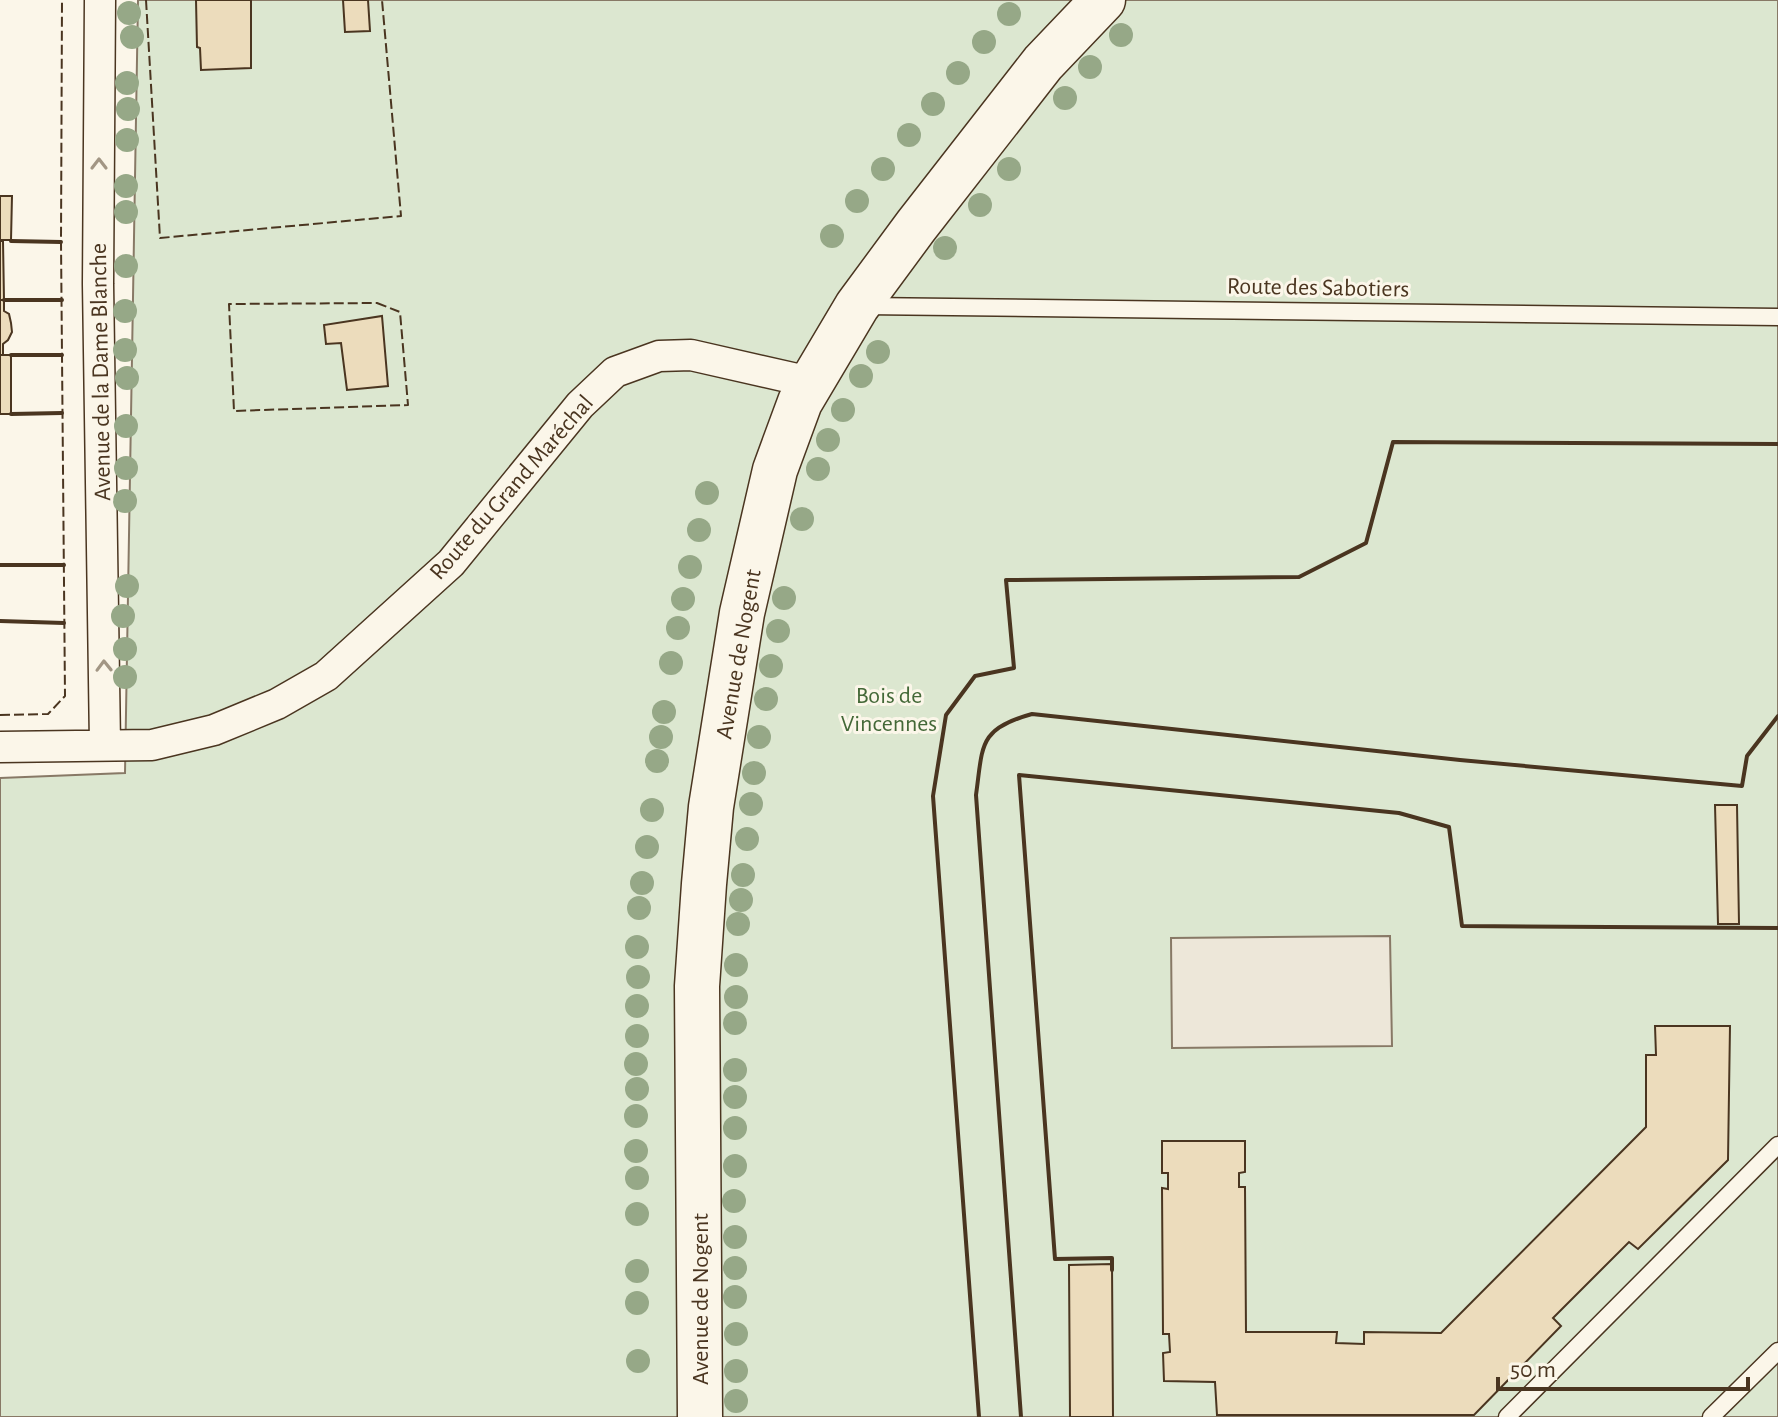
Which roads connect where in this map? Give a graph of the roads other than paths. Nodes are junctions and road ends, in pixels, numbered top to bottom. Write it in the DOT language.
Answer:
graph roads {
  1 [pos="100,0"];
  2 [pos="1103,0"];
  3 [pos="857,306"];
  4 [pos="1778,317"];
  5 [pos="810,382"];
  6 [pos="105,744"];
  7 [pos="0,747"];
  8 [pos="1778,1145"];
  9 [pos="1778,1351"];
  10 [pos="700,1417"];
  11 [pos="1507,1417"];
  12 [pos="1711,1417"];
  6 -- 1 [label="street, Avenue de la Dame Blanche, one-way"];
  2 -- 3 [label="main road, Avenue de Nogent"];
  3 -- 4 [label="lane, Route des Sabotiers"];
  3 -- 5 [label="main road, Avenue de Nogent"];
  5 -- 6 [label="street, Route du Grand Maréchal"];
  5 -- 10 [label="main road, Avenue de Nogent"];
  6 -- 7 [label="street, Route du Grand Maréchal"];
  8 -- 11 [label="lane"];
  9 -- 12 [label="lane"];
}
